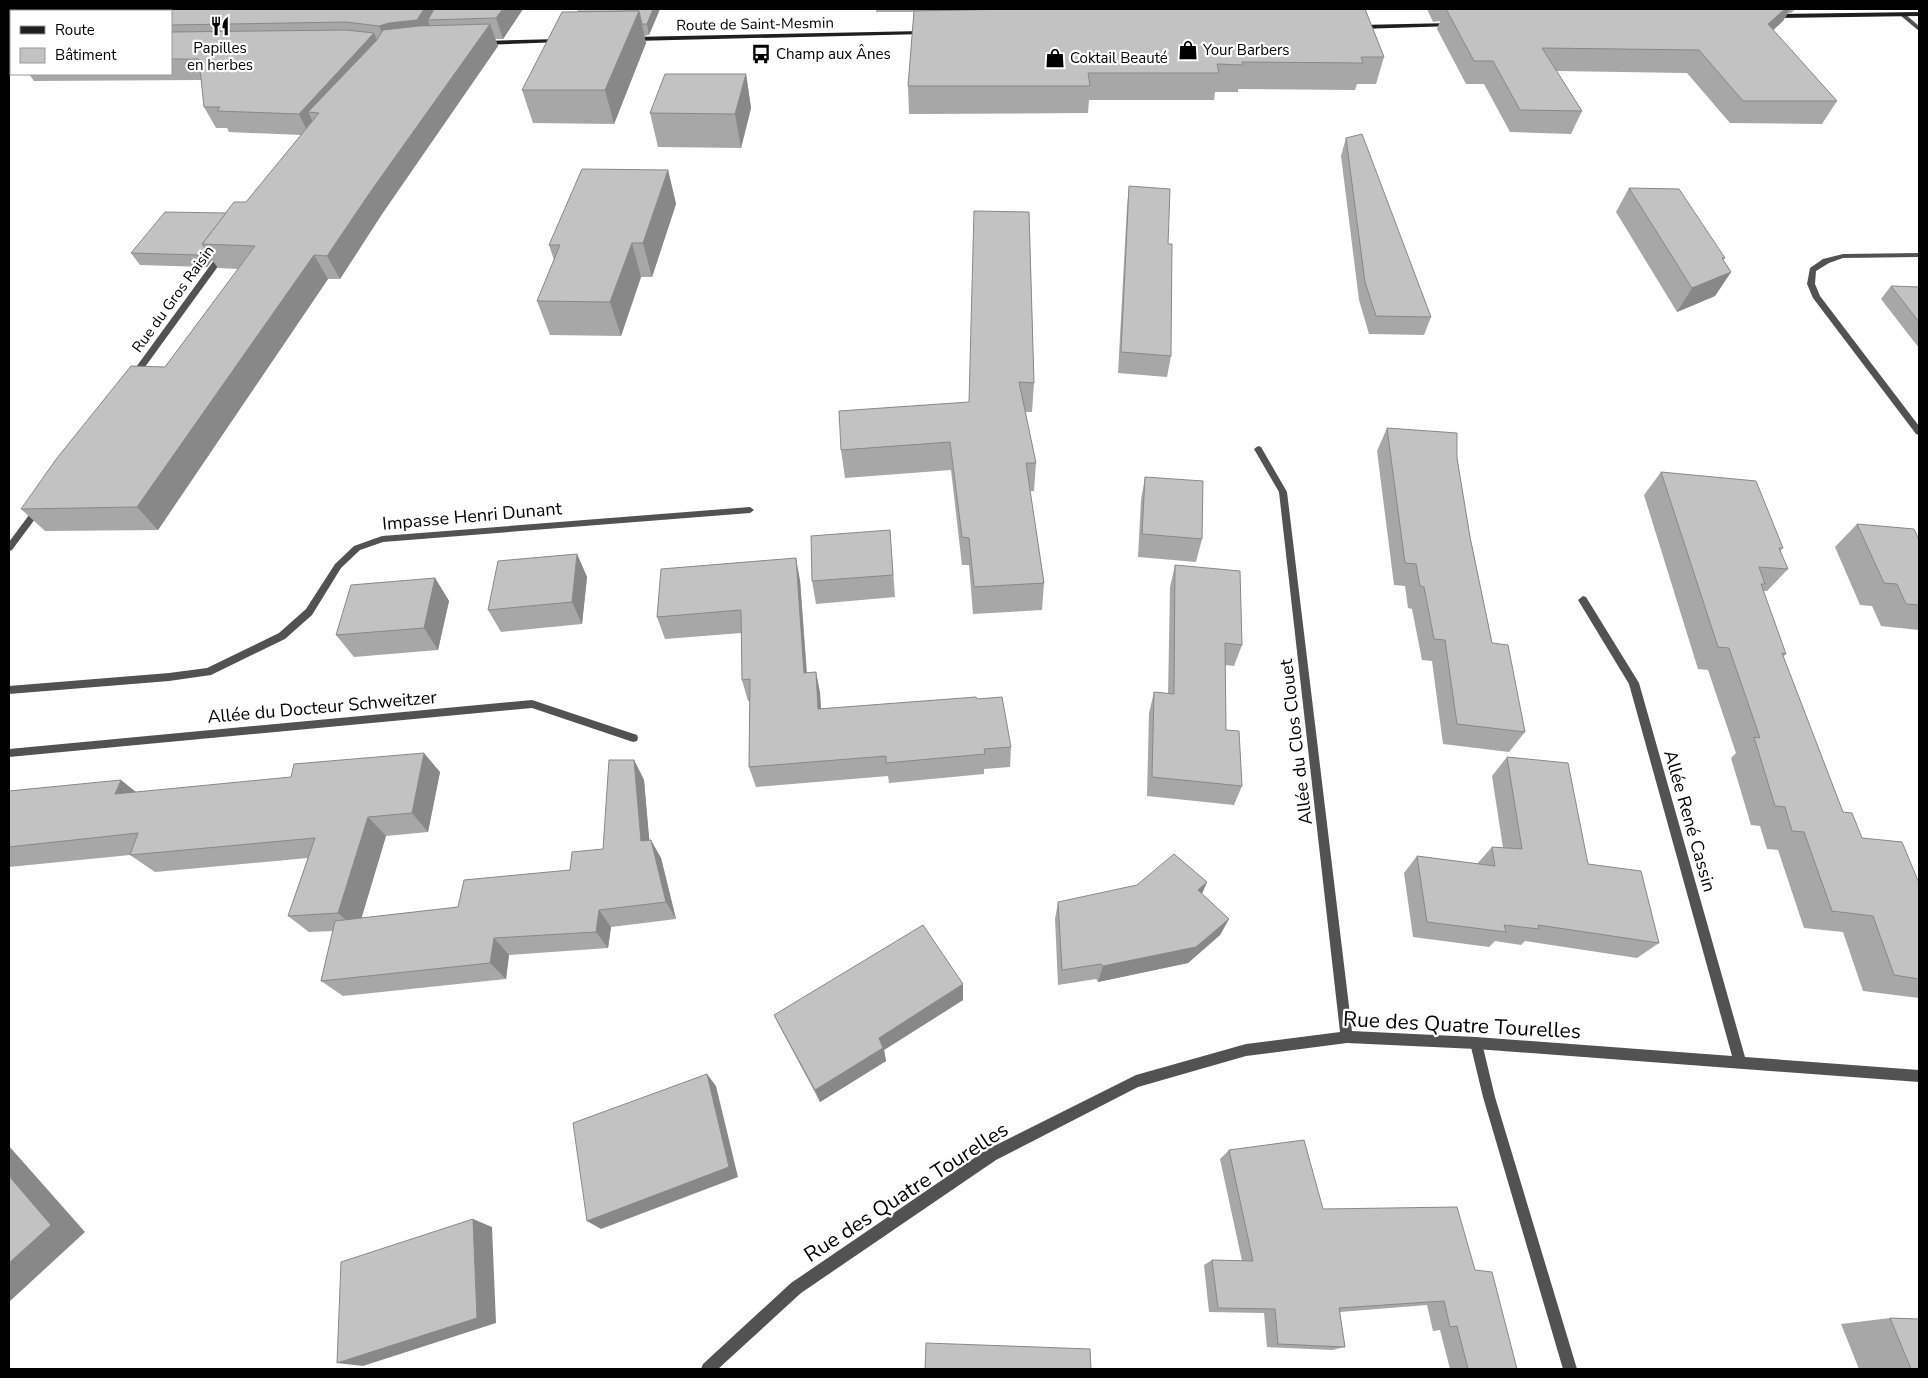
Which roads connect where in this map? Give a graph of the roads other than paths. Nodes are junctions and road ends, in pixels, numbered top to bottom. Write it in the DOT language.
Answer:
graph roads {
  1 [pos="1919,14"];
  2 [pos="1902,15"];
  3 [pos="1769,16"];
  4 [pos="1455,25"];
  5 [pos="1358,27"];
  6 [pos="1919,29"];
  7 [pos="926,33"];
  8 [pos="630,39"];
  9 [pos="562,41"];
  10 [pos="476,43"];
  11 [pos="230,244"];
  12 [pos="1919,256"];
  13 [pos="131,380"];
  14 [pos="1919,432"];
  15 [pos="1258,450"];
  16 [pos="44,500"];
  17 [pos="750,510"];
  18 [pos="9,548"];
  19 [pos="1583,600"];
  20 [pos="9,690"];
  21 [pos="633,738"];
  22 [pos="9,753"];
  23 [pos="1347,1037"];
  24 [pos="1476,1043"];
  25 [pos="1740,1062"];
  26 [pos="1919,1076"];
  27 [pos="708,1369"];
  28 [pos="1570,1369"];
  1 -- 2 [label="main road"];
  2 -- 3 [label="main road"];
  2 -- 6 [label="street"];
  4 -- 5 [label="main road"];
  7 -- 8 [label="main road, Route de Saint-Mesmin"];
  9 -- 10 [label="main road"];
  11 -- 13 [label="street, Rue du Gros Raisin"];
  12 -- 14 [label="street"];
  15 -- 23 [label="street, Allée du Clos Clouet"];
  16 -- 18 [label="street"];
  17 -- 20 [label="street, Impasse Henri Dunant"];
  19 -- 25 [label="street, Allée René Cassin"];
  21 -- 22 [label="street, Allée du Docteur Schweitzer"];
  23 -- 24 [label="street, Rue des Quatre Tourelles"];
  23 -- 27 [label="street, Rue des Quatre Tourelles"];
  24 -- 25 [label="street, Rue des Quatre Tourelles"];
  24 -- 28 [label="street"];
  25 -- 26 [label="street, Rue des Quatre Tourelles"];
}
